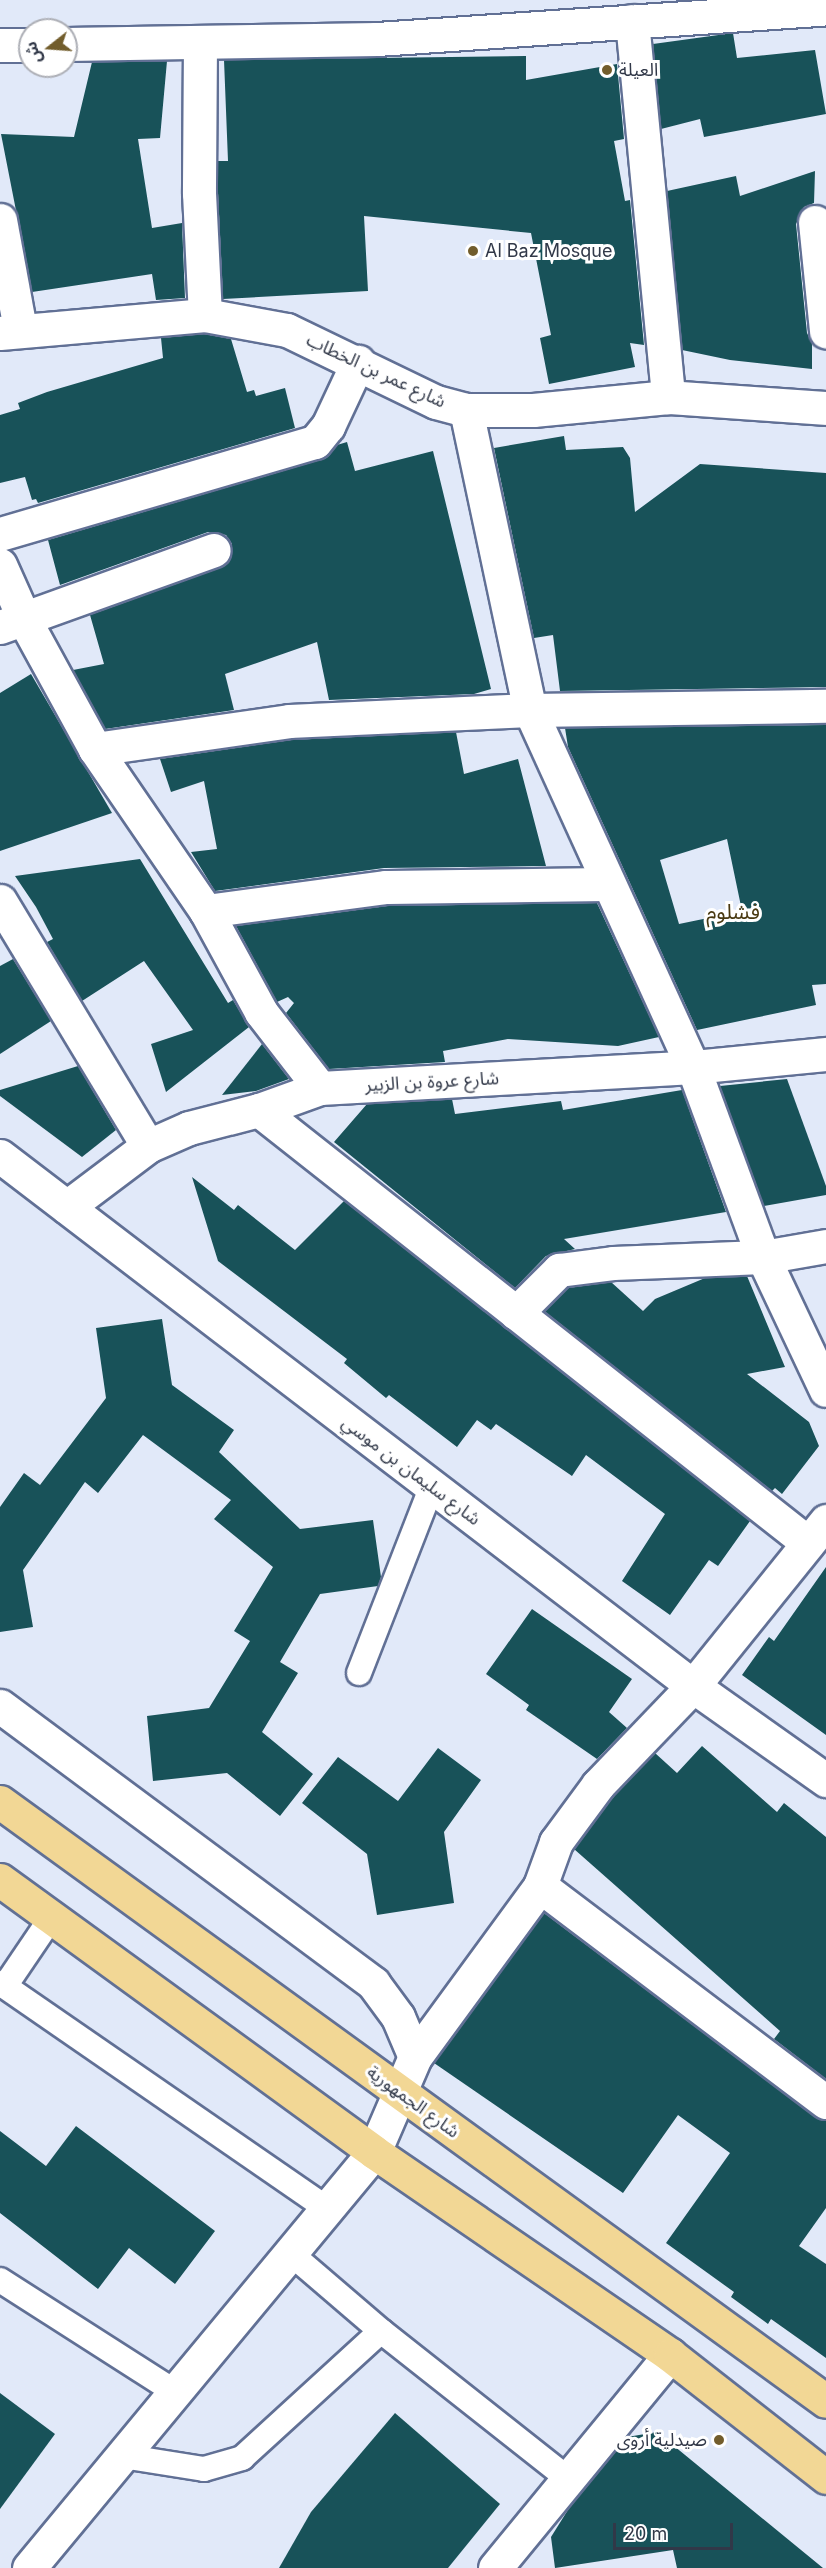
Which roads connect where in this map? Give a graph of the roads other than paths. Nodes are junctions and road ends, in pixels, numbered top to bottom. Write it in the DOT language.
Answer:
graph roads {
  1 [pos="826,8"];
  2 [pos="632,21"];
  3 [pos="200,42"];
  4 [pos="78,44"];
  5 [pos="0,45"];
  6 [pos="18,45"];
  7 [pos="0,220"];
  8 [pos="815,222"];
  9 [pos="205,315"];
  10 [pos="10,331"];
  11 [pos="826,332"];
  12 [pos="358,362"];
  13 [pos="668,397"];
  14 [pos="826,408"];
  15 [pos="466,410"];
  16 [pos="0,534"];
  17 [pos="214,550"];
  18 [pos="0,565"];
  19 [pos="13,624"];
  20 [pos="826,706"];
  21 [pos="530,710"];
  22 [pos="95,749"];
  23 [pos="608,884"];
  24 [pos="0,901"];
  25 [pos="206,911"];
  26 [pos="826,1054"];
  27 [pos="693,1067"];
  28 [pos="320,1088"];
  29 [pos="259,1110"];
  30 [pos="148,1146"];
  31 [pos="0,1156"];
  32 [pos="68,1207"];
  33 [pos="826,1246"];
  34 [pos="763,1257"];
  35 [pos="516,1313"];
  36 [pos="826,1390"];
  37 [pos="432,1486"];
  38 [pos="817,1532"];
  39 [pos="359,1673"];
  40 [pos="693,1686"];
  41 [pos="0,1706"];
  42 [pos="826,1780"];
  43 [pos="0,1802"];
  44 [pos="0,1880"];
  45 [pos="540,1886"];
  46 [pos="51,1918"];
  47 [pos="3,1985"];
  48 [pos="415,2057"];
  49 [pos="398,2091"];
  50 [pos="826,2102"];
  51 [pos="374,2152"];
  52 [pos="327,2209"];
  53 [pos="290,2253"];
  54 [pos="0,2280"];
  55 [pos="381,2331"];
  56 [pos="670,2355"];
  57 [pos="177,2393"];
  58 [pos="826,2401"];
  59 [pos="122,2456"];
  60 [pos="826,2477"];
  61 [pos="567,2478"];
  62 [pos="29,2568"];
  63 [pos="495,2568"];
  1 -- 2 [label="street"];
  2 -- 3 [label="street"];
  2 -- 13 [label="street"];
  3 -- 4 [label="street"];
  3 -- 9 [label="street"];
  5 -- 6 [label="street"];
  7 -- 10 [label="street"];
  8 -- 11 [label="street"];
  9 -- 10 [label="street, شارع عمر بن الخطاب"];
  9 -- 12 [label="street, شارع عمر بن الخطاب"];
  12 -- 15 [label="street, شارع عمر بن الخطاب"];
  12 -- 16 [label="street"];
  13 -- 14 [label="street, شارع عمر بن الخطاب"];
  13 -- 15 [label="street, شارع عمر بن الخطاب"];
  15 -- 21 [label="street"];
  17 -- 19 [label="street"];
  18 -- 19 [label="street"];
  19 -- 22 [label="street"];
  20 -- 21 [label="street"];
  21 -- 22 [label="street"];
  21 -- 23 [label="street"];
  22 -- 25 [label="street"];
  23 -- 25 [label="street"];
  23 -- 27 [label="street"];
  24 -- 30 [label="street"];
  25 -- 28 [label="street"];
  26 -- 27 [label="street, شارع عروة بن الزبير"];
  27 -- 28 [label="street, شارع عروة بن الزبير"];
  27 -- 34 [label="street"];
  28 -- 29 [label="street, شارع عروة بن الزبير"];
  29 -- 30 [label="street, شارع عروة بن الزبير"];
  29 -- 35 [label="street"];
  30 -- 32 [label="street, شارع عروة بن الزبير"];
  31 -- 32 [label="street, شارع سليمان بن موسي"];
  32 -- 37 [label="street, شارع سليمان بن موسي"];
  33 -- 34 [label="street"];
  34 -- 35 [label="street"];
  34 -- 36 [label="street"];
  35 -- 38 [label="street"];
  37 -- 39 [label="lane"];
  37 -- 40 [label="street, شارع سليمان بن موسي"];
  38 -- 40 [label="street"];
  40 -- 42 [label="street, شارع سليمان بن موسي"];
  40 -- 45 [label="street"];
  41 -- 48 [label="street"];
  43 -- 49 [label="main road, شارع الجمهورية"];
  44 -- 46 [label="main road"];
  45 -- 48 [label="street"];
  45 -- 50 [label="street"];
  46 -- 47 [label="lane"];
  46 -- 51 [label="main road"];
  47 -- 52 [label="lane"];
  48 -- 49 [label="street"];
  49 -- 51 [label="street"];
  49 -- 58 [label="main road, شارع الجمهورية"];
  51 -- 52 [label="street"];
  51 -- 56 [label="main road"];
  52 -- 53 [label="street"];
  53 -- 55 [label="lane"];
  53 -- 57 [label="street"];
  54 -- 57 [label="lane"];
  55 -- 59 [label="lane"];
  55 -- 61 [label="lane"];
  56 -- 60 [label="main road"];
  56 -- 61 [label="street"];
  57 -- 59 [label="street"];
  59 -- 62 [label="street"];
  61 -- 63 [label="street"];
}
